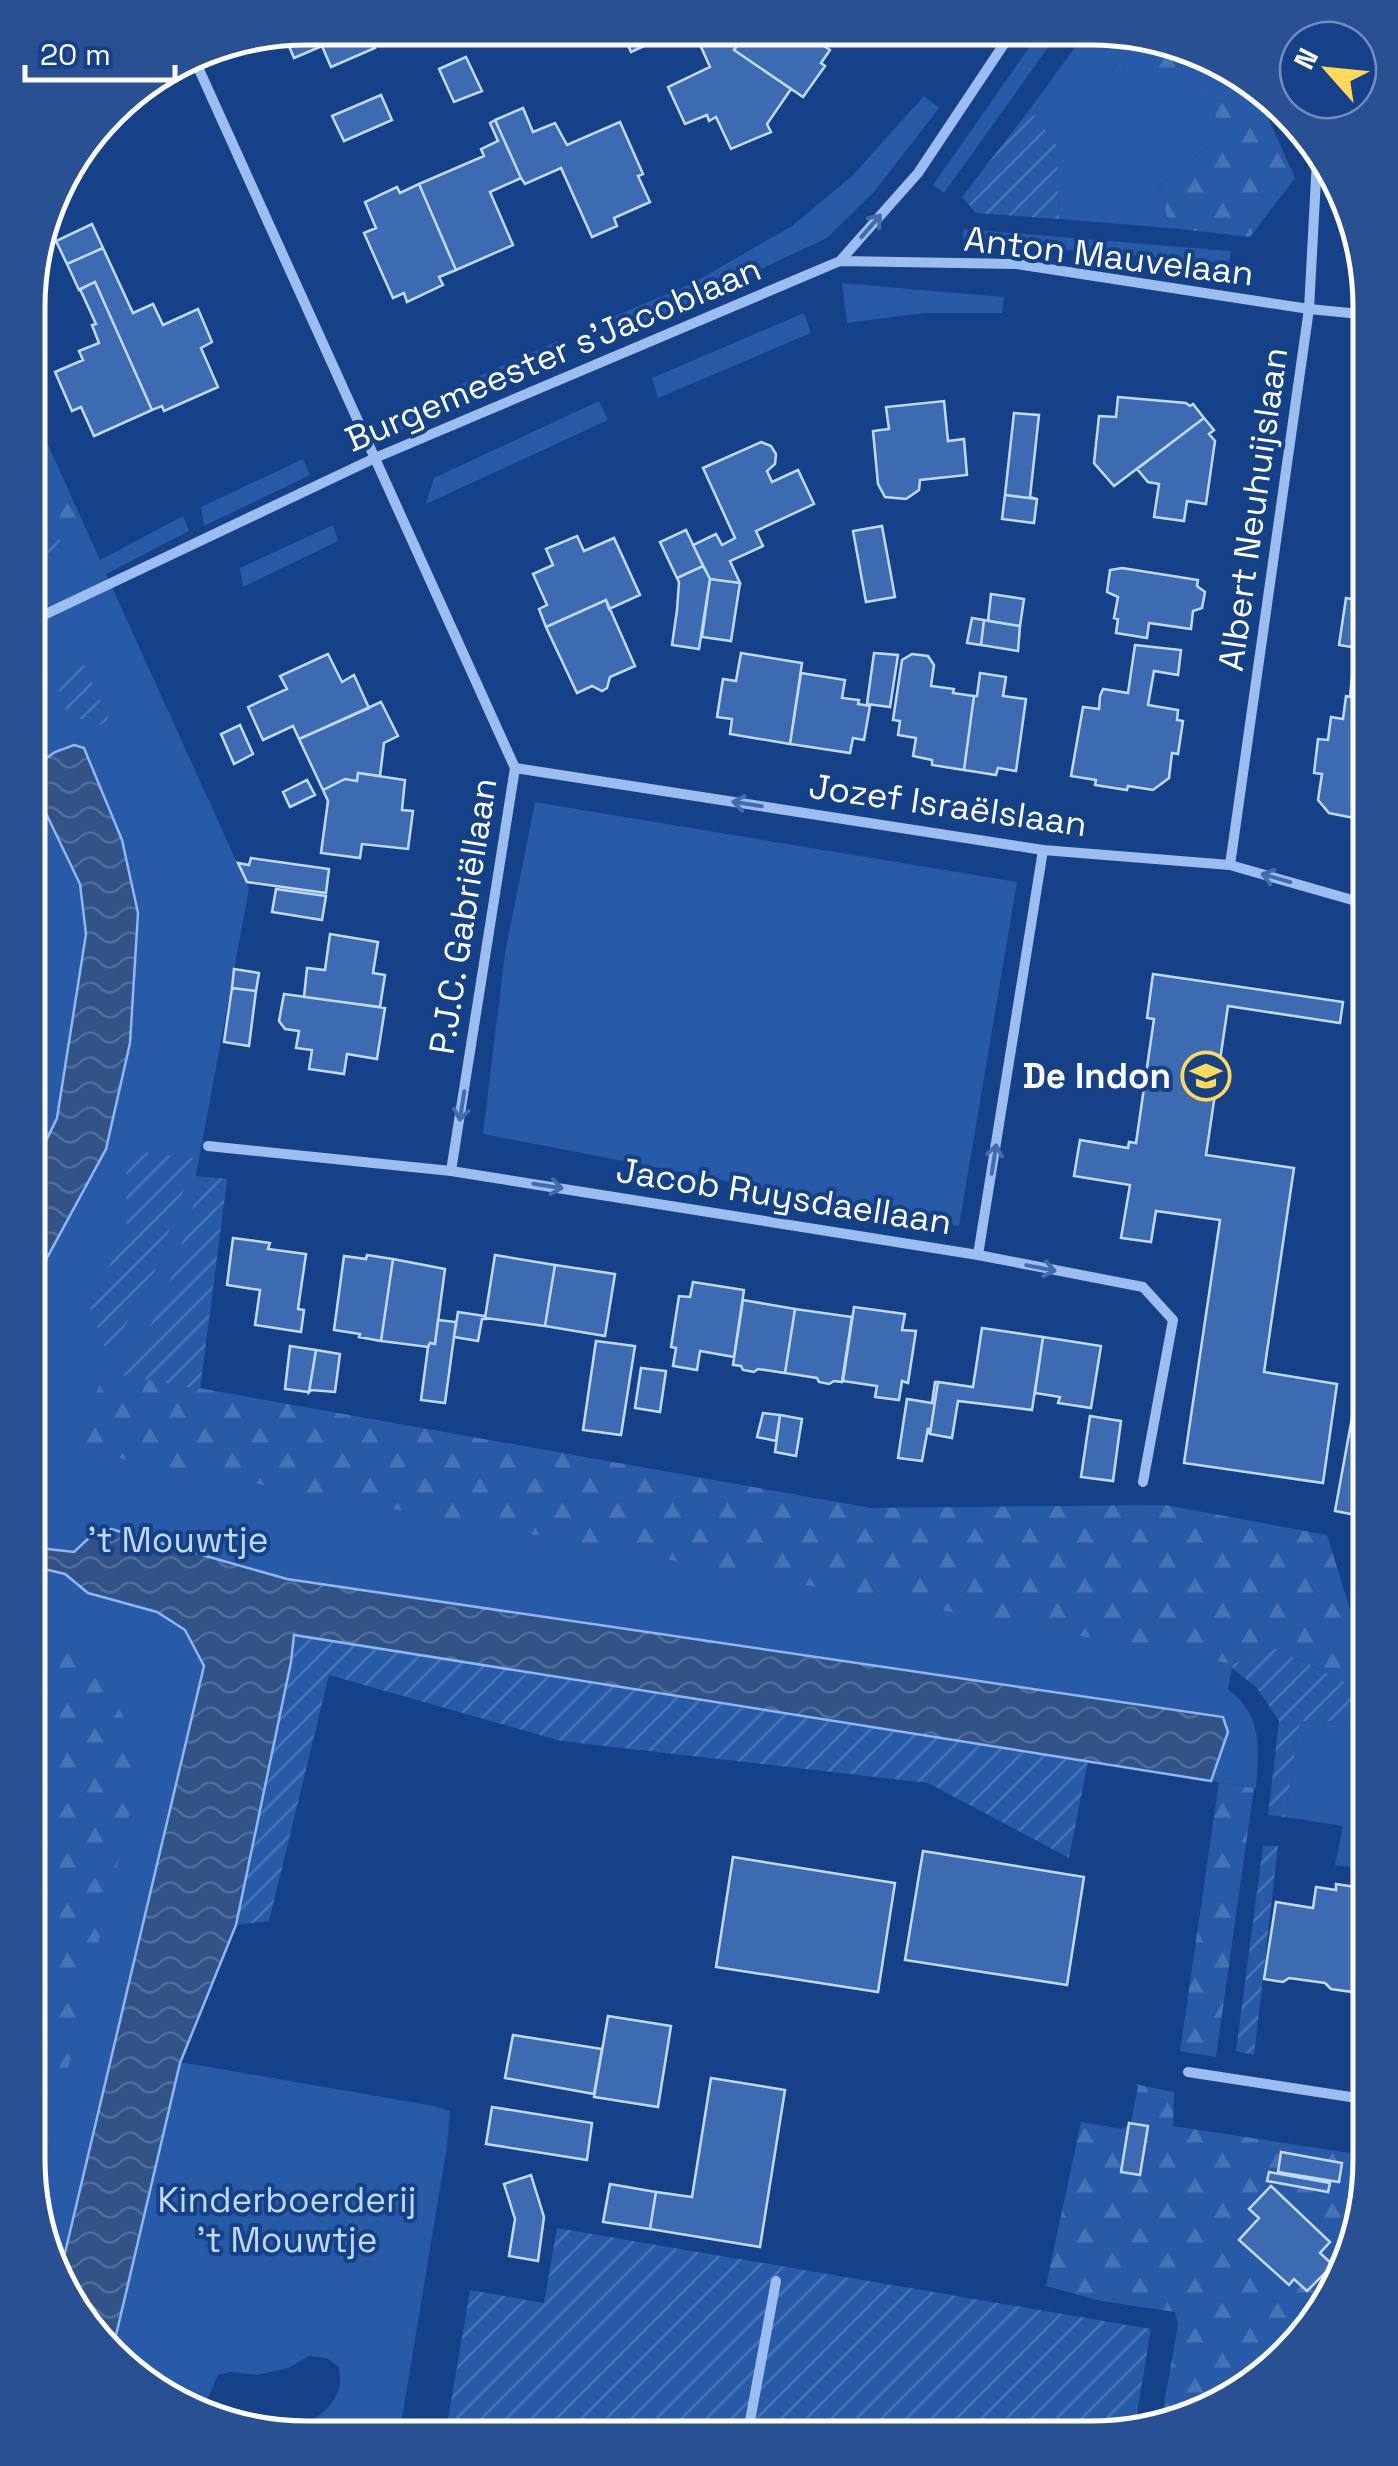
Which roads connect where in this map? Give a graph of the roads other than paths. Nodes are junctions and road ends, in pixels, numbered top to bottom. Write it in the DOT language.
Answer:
graph roads {
  1 [pos="1003,45"];
  2 [pos="199,69"];
  3 [pos="1316,174"];
  4 [pos="840,262"];
  5 [pos="1309,309"];
  6 [pos="1353,313"];
  7 [pos="374,458"];
  8 [pos="45,615"];
  9 [pos="514,768"];
  10 [pos="1044,850"];
  11 [pos="1230,865"];
  12 [pos="1353,899"];
  13 [pos="208,1146"];
  14 [pos="452,1171"];
  15 [pos="978,1256"];
  16 [pos="1143,1482"];
  17 [pos="1188,2072"];
  18 [pos="1352,2097"];
  19 [pos="776,2281"];
  20 [pos="750,2421"];
  4 -- 1 [label="street, Burgemeester s'Jacoblaan, one-way"];
  2 -- 7 [label="street, P.J.C. Gabriëllaan"];
  3 -- 5 [label="street, Albert Neuhuijslaan"];
  4 -- 5 [label="street, Anton Mauvelaan"];
  4 -- 7 [label="street, Burgemeester s'Jacoblaan"];
  5 -- 6 [label="street, Anton Mauvelaan"];
  5 -- 11 [label="street, Albert Neuhuijslaan"];
  7 -- 8 [label="street, Burgemeester s'Jacoblaan"];
  7 -- 9 [label="street, P.J.C. Gabriëllaan"];
  10 -- 9 [label="street, Jozef Israëlslaan, one-way"];
  9 -- 14 [label="street, P.J.C. Gabriëllaan, one-way"];
  10 -- 11 [label="street, Jozef Israëlslaan"];
  15 -- 10 [label="street, one-way"];
  12 -- 11 [label="street, Jozef Israëlslaan, one-way"];
  13 -- 14 [label="street, Jacob Ruysdaellaan"];
  14 -- 15 [label="street, Jacob Ruysdaellaan, one-way"];
  15 -- 16 [label="street, Jacob Ruysdaellaan, one-way"];
  17 -- 18 [label="street"];
  19 -- 20 [label="street"];
}
